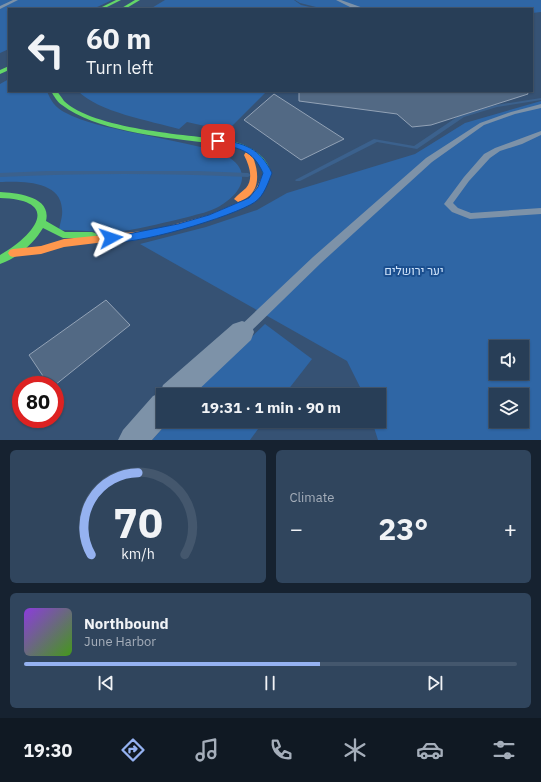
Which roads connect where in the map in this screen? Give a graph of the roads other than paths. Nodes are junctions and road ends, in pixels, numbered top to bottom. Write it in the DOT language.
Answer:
graph roads {
  1 [pos="16,0"];
  2 [pos="119,0"];
  3 [pos="137,0"];
  4 [pos="338,0"];
  5 [pos="0,8"];
  6 [pos="102,8"];
  7 [pos="124,8"];
  8 [pos="126,8"];
  9 [pos="360,8"];
  10 [pos="55,92"];
  11 [pos="541,106"];
  12 [pos="541,133"];
  13 [pos="251,151"];
  14 [pos="0,195"];
  15 [pos="541,211"];
  16 [pos="41,222"];
  17 [pos="13,252"];
  18 [pos="0,260"];
  19 [pos="242,332"];
  20 [pos="181,388"];
  21 [pos="156,414"];
  22 [pos="133,440"];
  1 -- 5 [label="lane"];
  2 -- 6 [label="main road"];
  3 -- 7 [label="main road"];
  3 -- 8 [label="main road"];
  4 -- 9 [label="lane"];
  10 -- 13 [label="main road"];
  11 -- 19 [label="lane"];
  12 -- 15 [label="lane"];
  13 -- 16 [label="main road"];
  13 -- 17 [label="main road"];
  14 -- 16 [label="main road"];
  16 -- 17 [label="main road"];
  17 -- 18 [label="main road"];
  19 -- 20 [label="street"];
  21 -- 22 [label="street"];
}
